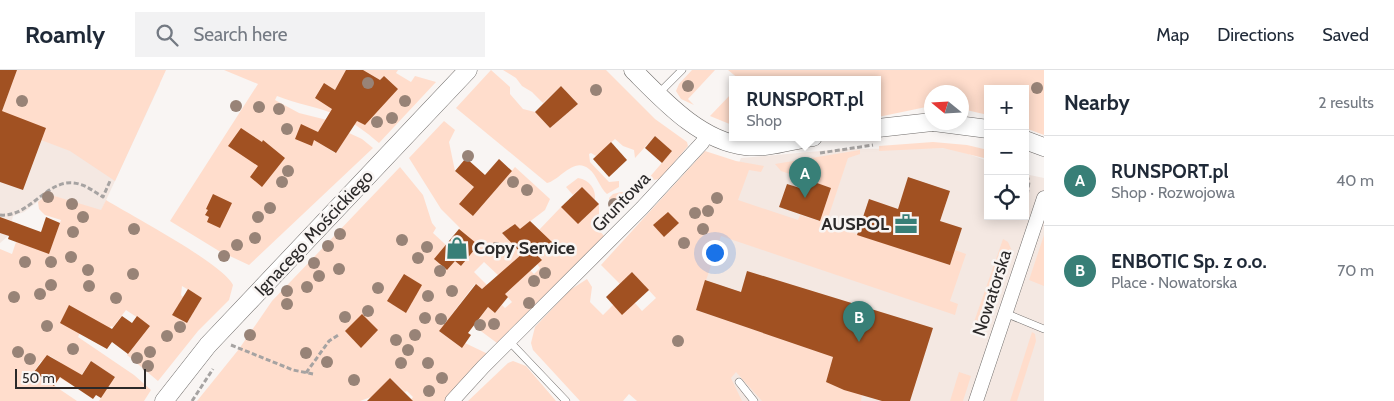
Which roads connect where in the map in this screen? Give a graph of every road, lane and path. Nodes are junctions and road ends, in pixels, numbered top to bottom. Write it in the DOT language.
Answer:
graph roads {
  1 [pos="468,70"];
  2 [pos="633,70"];
  3 [pos="682,70"];
  4 [pos="658,94"];
  5 [pos="924,123"];
  6 [pos="969,127"];
  7 [pos="881,128"];
  8 [pos="984,129"];
  9 [pos="708,133"];
  10 [pos="729,141"];
  11 [pos="730,141"];
  12 [pos="790,141"];
  13 [pos="1029,141"];
  14 [pos="1044,147"];
  15 [pos="110,181"];
  16 [pos="1044,198"];
  17 [pos="0,215"];
  18 [pos="1005,314"];
  19 [pos="1044,329"];
  20 [pos="340,334"];
  21 [pos="509,341"];
  22 [pos="230,344"];
  23 [pos="217,363"];
  24 [pos="306,373"];
  25 [pos="313,374"];
  26 [pos="739,382"];
  27 [pos="164,401"];
  28 [pos="192,401"];
  29 [pos="452,401"];
  30 [pos="566,401"];
  31 [pos="754,401"];
  32 [pos="976,401"];
  1 -- 27 [label="street, Ignacego Mościckiego"];
  2 -- 4 [label="street"];
  3 -- 4 [label="lane"];
  4 -- 9 [label="street"];
  5 -- 7 [label="street"];
  6 -- 8 [label="street"];
  9 -- 10 [label="street"];
  9 -- 21 [label="street, Gruntowa"];
  11 -- 12 [label="street"];
  13 -- 14 [label="street"];
  15 -- 17 [label="path"];
  16 -- 18 [label="street, Nowatorska"];
  18 -- 19 [label="lane"];
  18 -- 32 [label="street, Nowatorska"];
  20 -- 24 [label="path"];
  21 -- 29 [label="street, Gruntowa"];
  21 -- 30 [label="lane"];
  22 -- 24 [label="path"];
  23 -- 28 [label="path"];
  24 -- 25 [label="path"];
  26 -- 31 [label="lane"];
}
